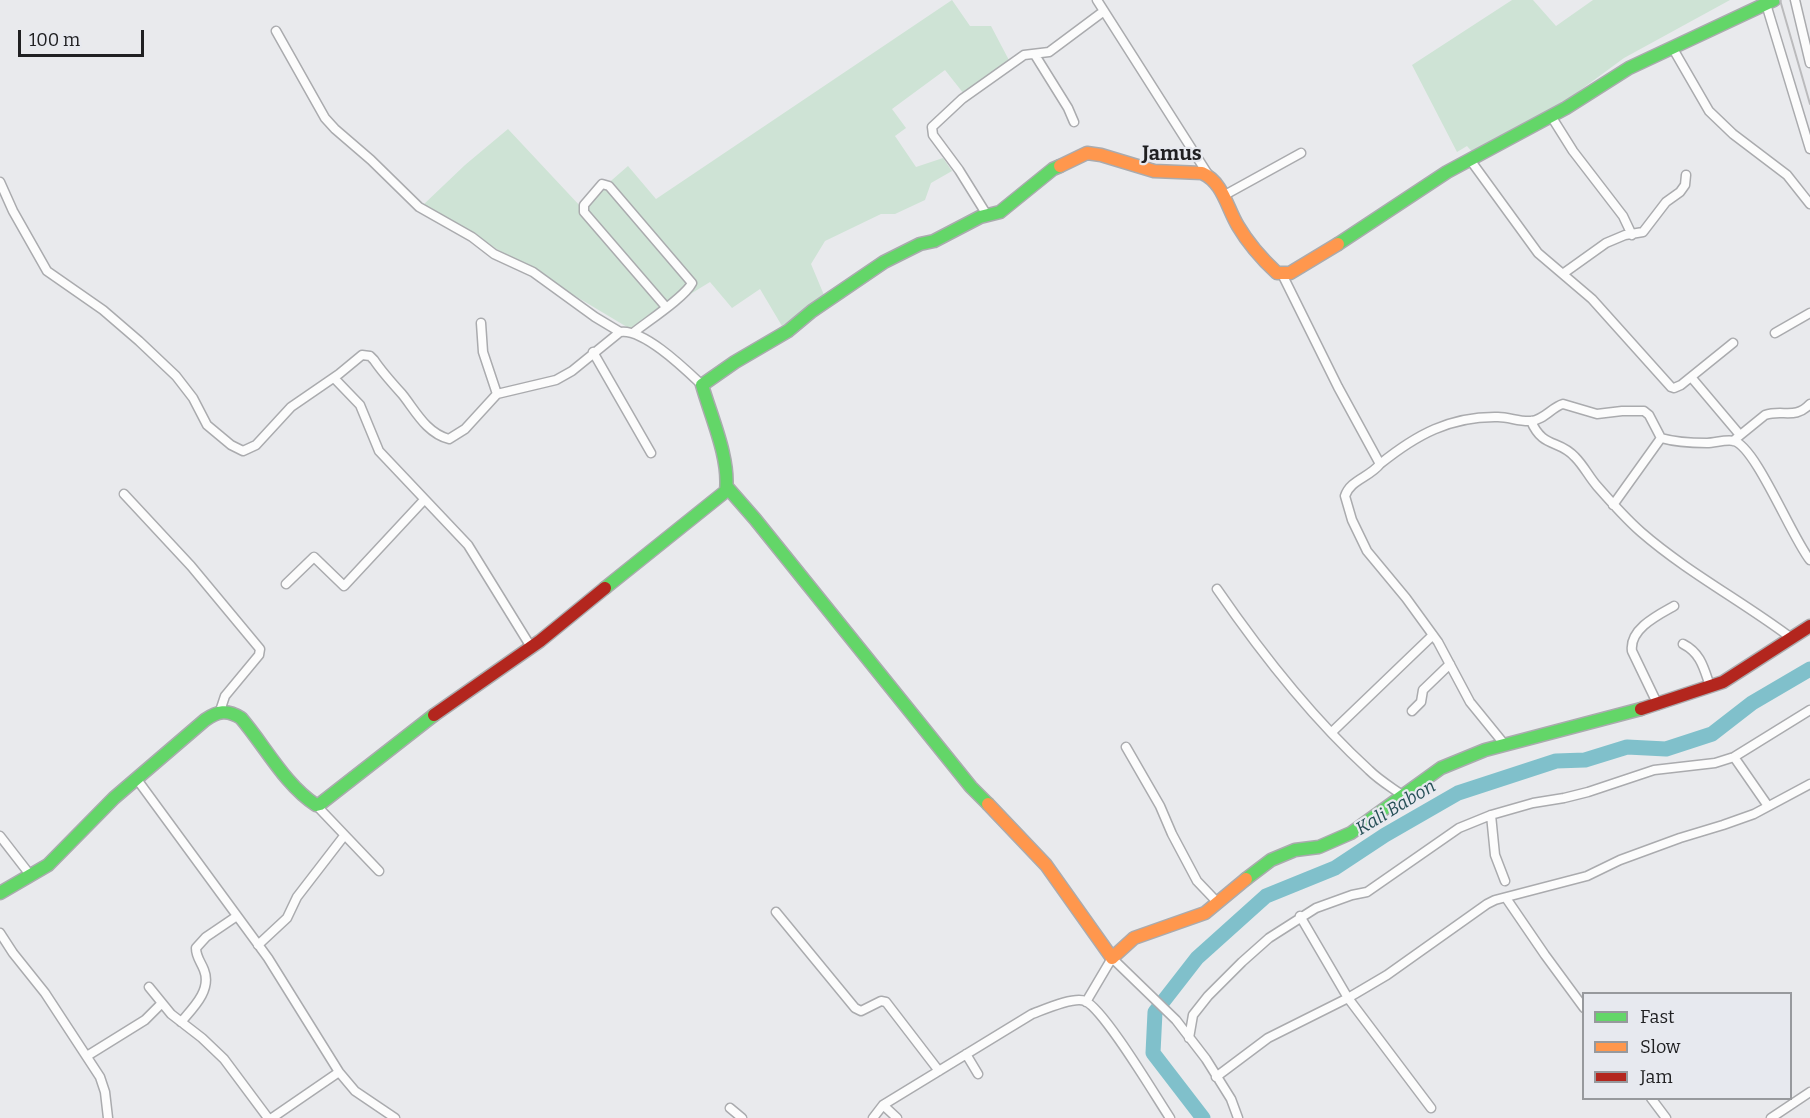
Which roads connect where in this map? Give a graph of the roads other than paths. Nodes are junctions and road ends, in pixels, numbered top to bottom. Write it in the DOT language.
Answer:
graph roads {
  1 [pos="1097,0"];
  2 [pos="1795,0"];
  3 [pos="1770,2"];
  4 [pos="1104,11"];
  5 [pos="276,31"];
  6 [pos="1672,47"];
  7 [pos="1035,55"];
  8 [pos="1810,63"];
  9 [pos="1551,116"];
  10 [pos="1074,122"];
  11 [pos="1810,149"];
  12 [pos="1301,153"];
  13 [pos="1471,161"];
  14 [pos="1686,175"];
  15 [pos="1209,176"];
  16 [pos="0,182"];
  17 [pos="1223,196"];
  18 [pos="1810,204"];
  19 [pos="987,214"];
  20 [pos="1632,235"];
  21 [pos="1564,273"];
  22 [pos="1282,274"];
  23 [pos="666,307"];
  24 [pos="1810,313"];
  25 [pos="481,323"];
  26 [pos="620,332"];
  27 [pos="633,333"];
  28 [pos="1775,333"];
  29 [pos="1733,343"];
  30 [pos="593,352"];
  31 [pos="1691,377"];
  32 [pos="334,378"];
  33 [pos="702,385"];
  34 [pos="497,394"];
  35 [pos="1810,404"];
  36 [pos="1531,421"];
  37 [pos="1661,438"];
  38 [pos="1737,438"];
  39 [pos="651,453"];
  40 [pos="1380,464"];
  41 [pos="728,487"];
  42 [pos="124,494"];
  43 [pos="424,500"];
  44 [pos="1613,505"];
  45 [pos="1810,560"];
  46 [pos="286,584"];
  47 [pos="1217,589"];
  48 [pos="1674,606"];
  49 [pos="1810,626"];
  50 [pos="1432,635"];
  51 [pos="1790,638"];
  52 [pos="1683,644"];
  53 [pos="531,647"];
  54 [pos="1450,664"];
  55 [pos="1710,686"];
  56 [pos="1658,705"];
  57 [pos="1810,710"];
  58 [pos="220,711"];
  59 [pos="1412,711"];
  60 [pos="1332,732"];
  61 [pos="1505,745"];
  62 [pos="1126,747"];
  63 [pos="1734,757"];
  64 [pos="136,778"];
  65 [pos="1810,784"];
  66 [pos="1402,795"];
  67 [pos="316,805"];
  68 [pos="1768,806"];
  69 [pos="1491,815"];
  70 [pos="0,836"];
  71 [pos="344,836"];
  72 [pos="380,871"];
  73 [pos="31,876"];
  74 [pos="1505,881"];
  75 [pos="0,893"];
  76 [pos="1506,898"];
  77 [pos="1218,903"];
  78 [pos="776,912"];
  79 [pos="237,916"];
  80 [pos="1300,916"];
  81 [pos="0,933"];
  82 [pos="258,945"];
  83 [pos="1112,958"];
  84 [pos="149,987"];
  85 [pos="1348,998"];
  86 [pos="1086,1002"];
  87 [pos="162,1003"];
  88 [pos="1582,1005"];
  89 [pos="181,1022"];
  90 [pos="1189,1038"];
  91 [pos="966,1054"];
  92 [pos="87,1056"];
  93 [pos="939,1071"];
  94 [pos="339,1072"];
  95 [pos="978,1074"];
  96 [pos="1216,1077"];
  97 [pos="1810,1092"];
  98 [pos="1652,1100"];
  99 [pos="883,1105"];
  100 [pos="730,1108"];
  101 [pos="1431,1108"];
  102 [pos="108,1118"];
  103 [pos="270,1118"];
  104 [pos="394,1118"];
  105 [pos="742,1118"];
  106 [pos="873,1118"];
  107 [pos="897,1118"];
  108 [pos="1170,1118"];
  109 [pos="1238,1118"];
  110 [pos="1666,1118"];
  111 [pos="1771,1118"];
  1 -- 4 [label="street"];
  2 -- 8 [label="street"];
  3 -- 6 [label="street"];
  3 -- 11 [label="street"];
  4 -- 7 [label="street"];
  4 -- 15 [label="street"];
  5 -- 26 [label="street"];
  6 -- 9 [label="street"];
  6 -- 18 [label="street"];
  7 -- 10 [label="street"];
  7 -- 19 [label="street"];
  9 -- 13 [label="street"];
  9 -- 20 [label="street"];
  12 -- 17 [label="street"];
  13 -- 21 [label="street"];
  13 -- 22 [label="street"];
  14 -- 20 [label="street"];
  15 -- 17 [label="street"];
  15 -- 19 [label="street"];
  16 -- 32 [label="street"];
  17 -- 22 [label="street"];
  19 -- 33 [label="street"];
  20 -- 21 [label="street"];
  21 -- 31 [label="street"];
  22 -- 40 [label="street"];
  23 -- 23 [label="street"];
  23 -- 27 [label="street"];
  24 -- 28 [label="street"];
  25 -- 34 [label="street"];
  26 -- 27 [label="street"];
  26 -- 30 [label="street"];
  27 -- 33 [label="street"];
  29 -- 31 [label="street"];
  30 -- 34 [label="street"];
  30 -- 39 [label="street"];
  31 -- 38 [label="street"];
  32 -- 34 [label="street"];
  32 -- 43 [label="street"];
  33 -- 41 [label="street"];
  35 -- 38 [label="street"];
  36 -- 37 [label="street"];
  36 -- 40 [label="street"];
  36 -- 44 [label="street"];
  37 -- 38 [label="street"];
  37 -- 44 [label="street"];
  38 -- 45 [label="street"];
  40 -- 50 [label="street"];
  41 -- 53 [label="street"];
  41 -- 83 [label="street"];
  42 -- 58 [label="street"];
  43 -- 46 [label="street"];
  43 -- 53 [label="street"];
  44 -- 51 [label="street"];
  47 -- 60 [label="street"];
  48 -- 56 [label="street"];
  49 -- 51 [label="street"];
  50 -- 54 [label="street"];
  50 -- 60 [label="street"];
  51 -- 55 [label="street"];
  52 -- 55 [label="street"];
  53 -- 67 [label="street"];
  54 -- 59 [label="street"];
  54 -- 61 [label="street"];
  55 -- 56 [label="street"];
  56 -- 61 [label="street"];
  57 -- 63 [label="street"];
  58 -- 64 [label="street"];
  58 -- 67 [label="street"];
  60 -- 66 [label="street"];
  61 -- 66 [label="street"];
  62 -- 77 [label="street"];
  63 -- 68 [label="street"];
  63 -- 69 [label="street"];
  64 -- 73 [label="street"];
  64 -- 79 [label="street"];
  65 -- 68 [label="street"];
  66 -- 77 [label="street"];
  67 -- 71 [label="street"];
  68 -- 76 [label="street"];
  69 -- 74 [label="street"];
  69 -- 80 [label="street"];
  70 -- 73 [label="street"];
  71 -- 72 [label="street"];
  71 -- 82 [label="street"];
  73 -- 75 [label="street"];
  76 -- 85 [label="street"];
  76 -- 88 [label="street"];
  77 -- 83 [label="street"];
  78 -- 93 [label="street"];
  79 -- 82 [label="street"];
  79 -- 89 [label="street"];
  80 -- 85 [label="street"];
  80 -- 90 [label="street"];
  81 -- 92 [label="street"];
  82 -- 94 [label="street"];
  83 -- 86 [label="street"];
  83 -- 90 [label="street"];
  84 -- 87 [label="street"];
  85 -- 96 [label="street"];
  85 -- 101 [label="street"];
  86 -- 91 [label="street"];
  86 -- 108 [label="street"];
  87 -- 89 [label="street"];
  87 -- 92 [label="street"];
  89 -- 103 [label="street"];
  90 -- 96 [label="street"];
  91 -- 93 [label="street"];
  91 -- 95 [label="street"];
  92 -- 102 [label="street"];
  93 -- 99 [label="street"];
  94 -- 103 [label="street"];
  94 -- 104 [label="street"];
  96 -- 109 [label="street"];
  97 -- 111 [label="street"];
  98 -- 110 [label="street"];
  99 -- 106 [label="street"];
  99 -- 107 [label="street"];
  100 -- 105 [label="street"];
}
